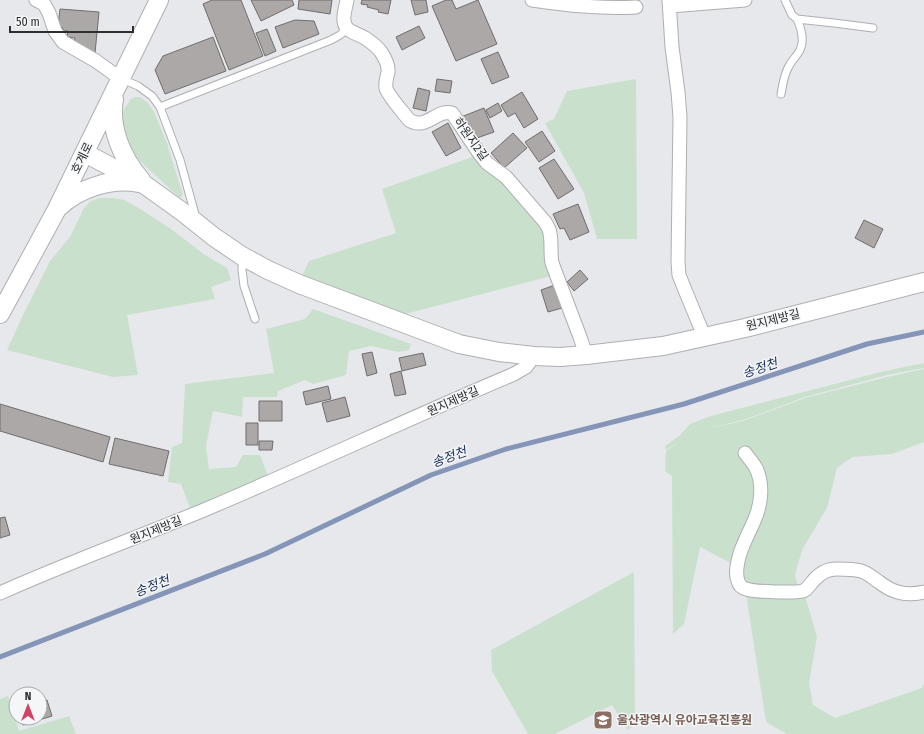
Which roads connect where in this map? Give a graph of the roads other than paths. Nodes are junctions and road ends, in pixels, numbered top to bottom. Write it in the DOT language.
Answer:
graph roads {
  1 [pos="36,0"];
  2 [pos="159,0"];
  3 [pos="347,0"];
  4 [pos="532,0"];
  5 [pos="745,0"];
  6 [pos="785,0"];
  7 [pos="572,3"];
  8 [pos="670,3"];
  9 [pos="636,4"];
  10 [pos="797,19"];
  11 [pos="873,28"];
  12 [pos="347,29"];
  13 [pos="118,85"];
  14 [pos="781,94"];
  15 [pos="160,106"];
  16 [pos="85,153"];
  17 [pos="145,185"];
  18 [pos="57,209"];
  19 [pos="198,224"];
  20 [pos="242,256"];
  21 [pos="924,282"];
  22 [pos="0,314"];
  23 [pos="255,319"];
  24 [pos="704,336"];
  25 [pos="586,355"];
  26 [pos="534,356"];
  27 [pos="745,454"];
  28 [pos="924,592"];
  29 [pos="0,593"];
  1 -- 13 [label="street"];
  2 -- 13 [label="street, 호계로"];
  3 -- 12 [label="street"];
  4 -- 7 [label="street"];
  5 -- 8 [label="street"];
  6 -- 10 [label="lane"];
  7 -- 9 [label="street"];
  8 -- 24 [label="street"];
  10 -- 11 [label="lane"];
  10 -- 14 [label="lane"];
  12 -- 15 [label="lane"];
  12 -- 25 [label="street, 하원지2길"];
  13 -- 15 [label="lane"];
  13 -- 16 [label="street, 호계로"];
  13 -- 17 [label="street"];
  15 -- 19 [label="lane"];
  16 -- 17 [label="street"];
  16 -- 18 [label="street, 호계로"];
  17 -- 18 [label="street"];
  17 -- 19 [label="street"];
  18 -- 22 [label="street, 호계로"];
  19 -- 20 [label="street"];
  20 -- 23 [label="lane"];
  20 -- 26 [label="street"];
  21 -- 24 [label="street, 원지제방길"];
  24 -- 25 [label="street, 원지제방길"];
  25 -- 26 [label="street, 원지제방길"];
  26 -- 29 [label="street, 원지제방길"];
  27 -- 28 [label="street"];
}
